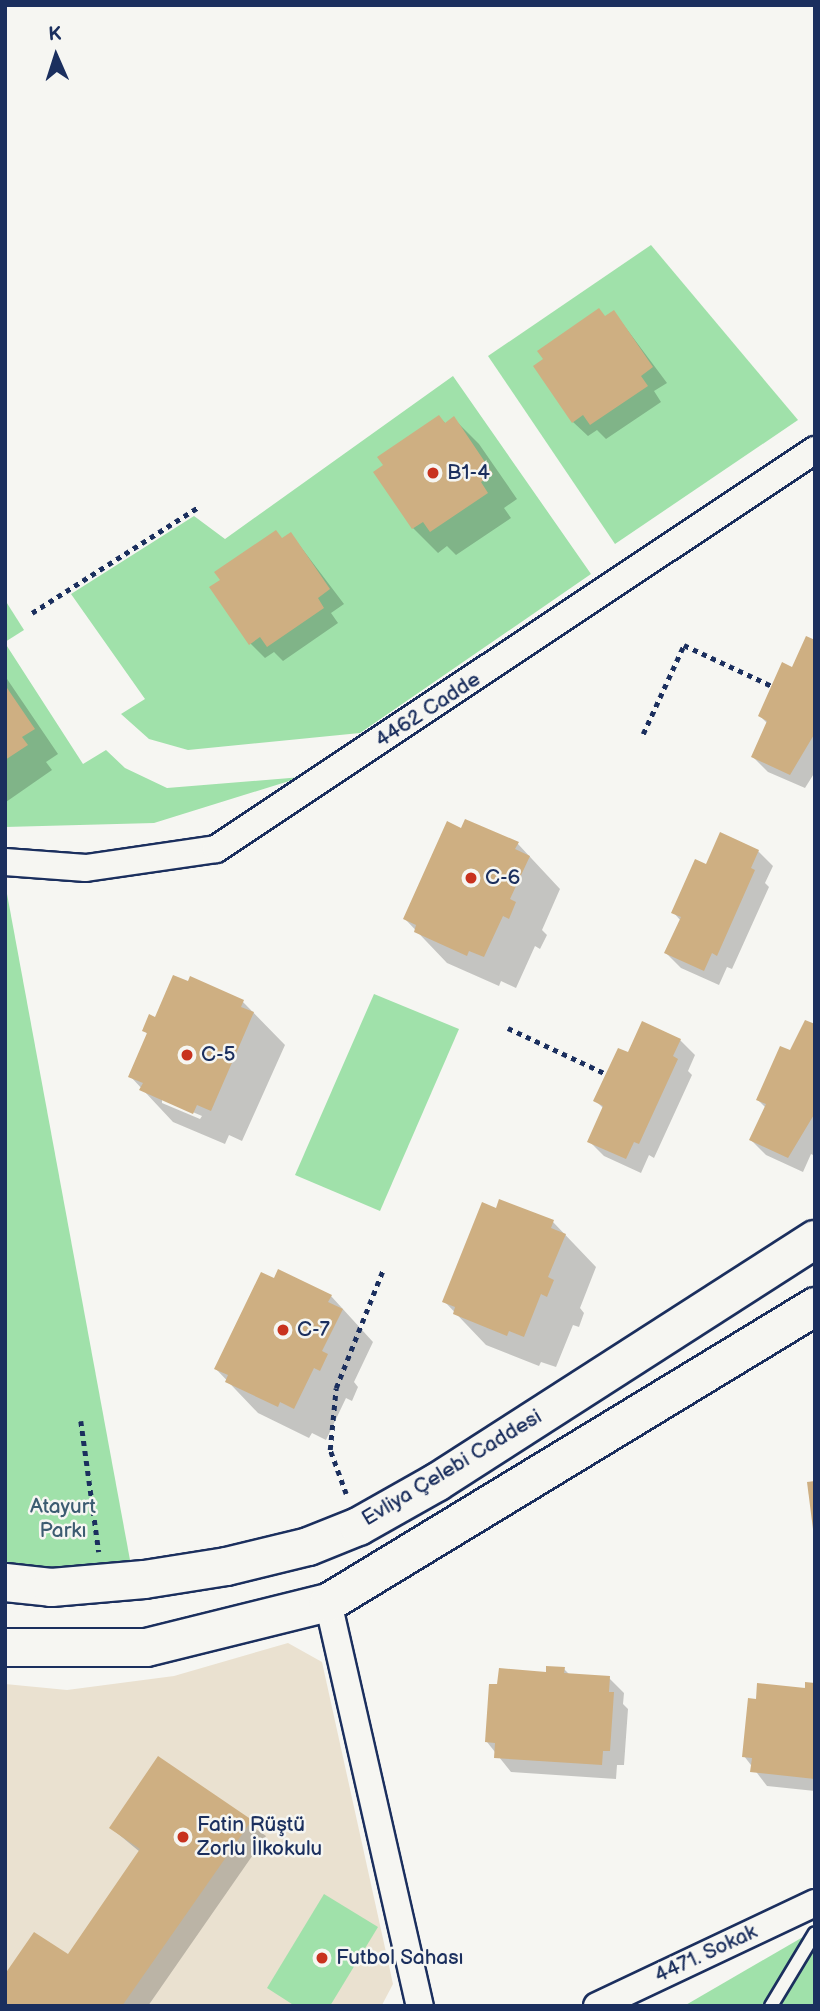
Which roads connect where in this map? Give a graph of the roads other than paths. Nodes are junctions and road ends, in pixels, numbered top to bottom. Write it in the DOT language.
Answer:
graph roads {
  1 [pos="815,450"];
  2 [pos="5,862"];
  3 [pos="815,1239"];
  4 [pos="815,1306"];
  5 [pos="5,1582"];
  6 [pos="328,1602"];
  7 [pos="5,1647"];
  8 [pos="815,1903"];
  9 [pos="815,1933"];
  10 [pos="420,2006"];
  11 [pos="597,2006"];
  12 [pos="771,2006"];
  1 -- 2 [label="street, 4462 Cadde"];
  3 -- 5 [label="street, Evliya Çelebi Caddesi"];
  4 -- 6 [label="street"];
  6 -- 7 [label="street"];
  6 -- 10 [label="street"];
  8 -- 11 [label="street, 4471. Sokak"];
  9 -- 12 [label="lane"];
}
